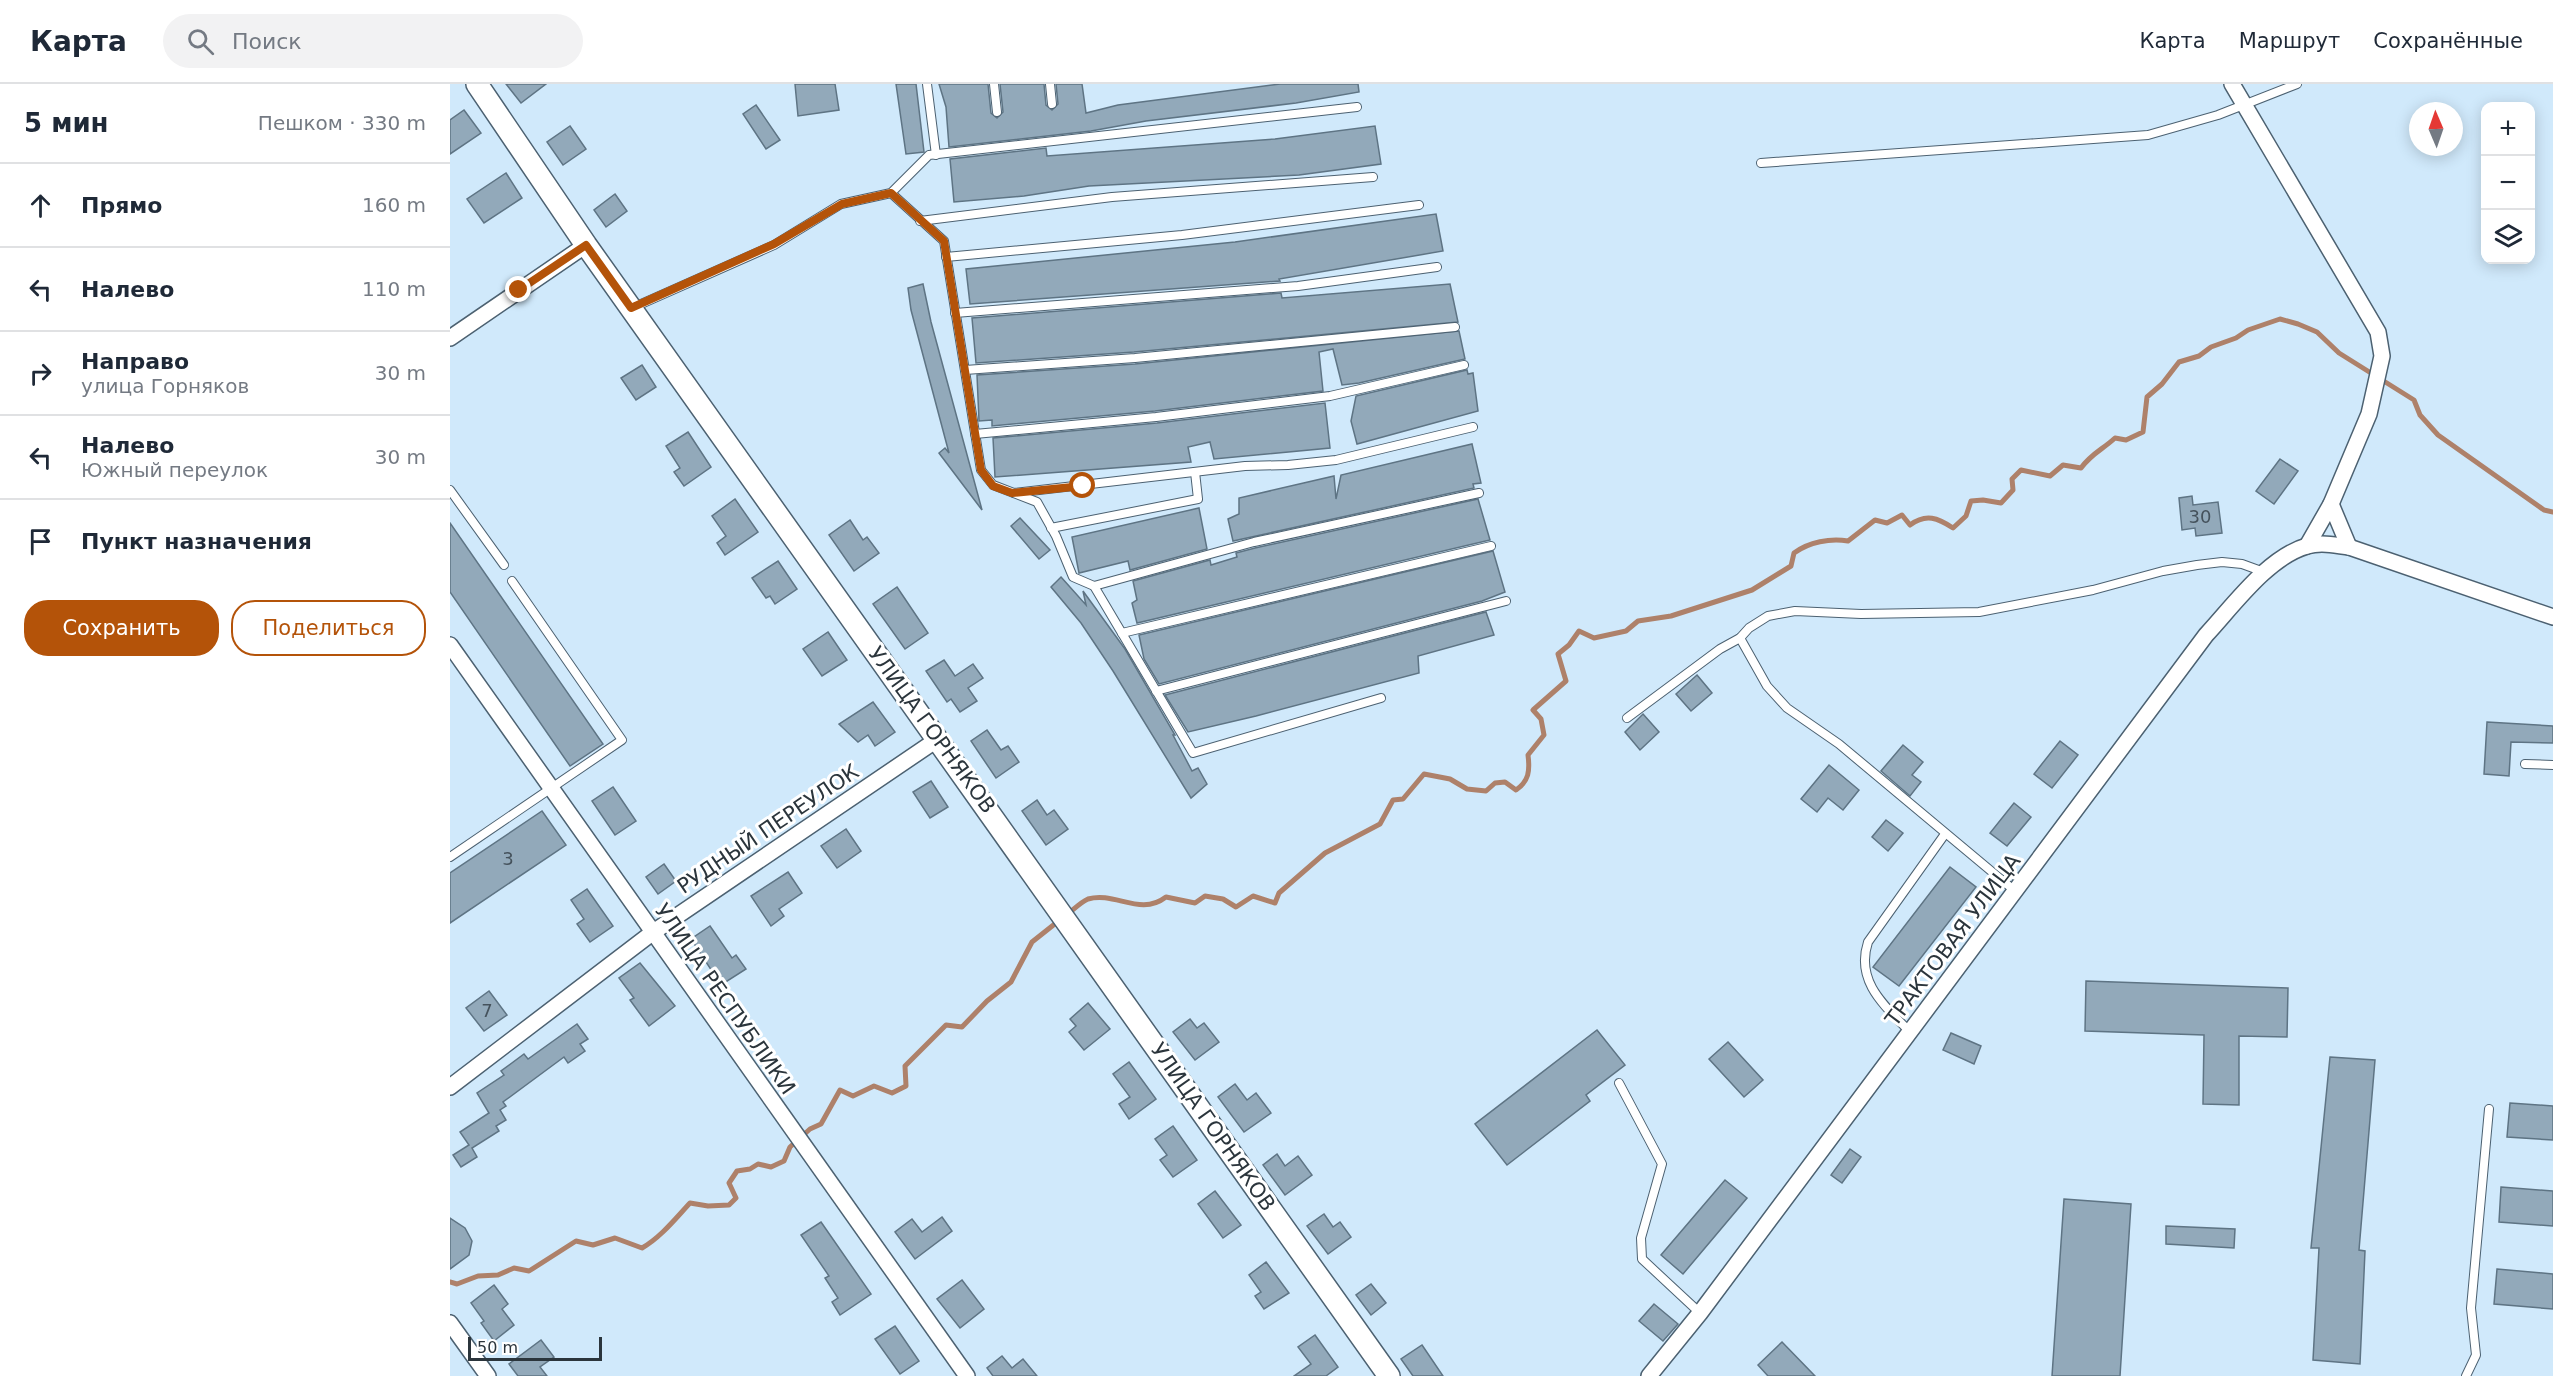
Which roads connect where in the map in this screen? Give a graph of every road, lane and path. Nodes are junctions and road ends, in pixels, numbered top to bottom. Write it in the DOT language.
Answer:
graph roads {
  1 [pos="477,84"];
  2 [pos="927,84"];
  3 [pos="994,84"];
  4 [pos="1050,84"];
  5 [pos="2232,84"];
  6 [pos="2297,84"];
  7 [pos="1052,104"];
  8 [pos="2244,104"];
  9 [pos="1357,107"];
  10 [pos="997,112"];
  11 [pos="936,154"];
  12 [pos="1761,163"];
  13 [pos="1373,177"];
  14 [pos="891,193"];
  15 [pos="1419,205"];
  16 [pos="920,221"];
  17 [pos="586,245"];
  18 [pos="946,257"];
  19 [pos="1437,267"];
  20 [pos="631,308"];
  21 [pos="956,313"];
  22 [pos="1455,327"];
  23 [pos="450,338"];
  24 [pos="1464,365"];
  25 [pos="965,370"];
  26 [pos="1473,428"];
  27 [pos="975,434"];
  28 [pos="1195,472"];
  29 [pos="450,490"];
  30 [pos="1012,493"];
  31 [pos="1479,493"];
  32 [pos="2331,504"];
  33 [pos="1051,528"];
  34 [pos="1491,546"];
  35 [pos="2307,546"];
  36 [pos="2349,547"];
  37 [pos="504,566"];
  38 [pos="2264,572"];
  39 [pos="512,581"];
  40 [pos="1094,586"];
  41 [pos="1506,600"];
  42 [pos="2553,617"];
  43 [pos="1122,633"];
  44 [pos="1740,638"];
  45 [pos="450,645"];
  46 [pos="1156,691"];
  47 [pos="1381,698"];
  48 [pos="1627,718"];
  49 [pos="938,739"];
  50 [pos="2525,764"];
  51 [pos="2553,765"];
  52 [pos="552,789"];
  53 [pos="1945,834"];
  54 [pos="450,857"];
  55 [pos="2015,891"];
  56 [pos="652,933"];
  57 [pos="1910,1032"];
  58 [pos="1619,1083"];
  59 [pos="450,1087"];
  60 [pos="2489,1109"];
  61 [pos="1700,1313"];
  62 [pos="450,1323"];
  63 [pos="488,1376"];
  64 [pos="967,1376"];
  65 [pos="1389,1376"];
  66 [pos="1649,1376"];
  67 [pos="2466,1376"];
  1 -- 17 [label="street, УЛИЦА ГОРНЯКОВ"];
  2 -- 11 [label="lane"];
  3 -- 10 [label="lane"];
  4 -- 7 [label="lane"];
  5 -- 8 [label="street"];
  6 -- 8 [label="lane"];
  8 -- 12 [label="lane"];
  8 -- 32 [label="street"];
  9 -- 11 [label="lane"];
  11 -- 14 [label="lane"];
  13 -- 16 [label="lane"];
  14 -- 16 [label="lane"];
  14 -- 20 [label="lane"];
  15 -- 18 [label="lane"];
  16 -- 18 [label="lane"];
  17 -- 20 [label="street, УЛИЦА ГОРНЯКОВ"];
  17 -- 23 [label="street"];
  18 -- 21 [label="lane"];
  19 -- 21 [label="lane"];
  20 -- 49 [label="street, УЛИЦА ГОРНЯКОВ"];
  21 -- 25 [label="lane"];
  22 -- 25 [label="lane"];
  24 -- 27 [label="lane"];
  25 -- 27 [label="lane"];
  26 -- 28 [label="lane"];
  27 -- 30 [label="lane"];
  28 -- 30 [label="lane"];
  28 -- 33 [label="lane"];
  29 -- 37 [label="lane"];
  30 -- 33 [label="lane"];
  31 -- 40 [label="lane"];
  32 -- 35 [label="street"];
  32 -- 36 [label="street"];
  33 -- 40 [label="lane"];
  34 -- 43 [label="lane"];
  35 -- 36 [label="street"];
  35 -- 38 [label="street, ТРАКТОВАЯ УЛИЦА"];
  36 -- 42 [label="street"];
  38 -- 44 [label="lane"];
  38 -- 55 [label="street, ТРАКТОВАЯ УЛИЦА"];
  39 -- 52 [label="lane"];
  40 -- 43 [label="lane"];
  41 -- 46 [label="lane"];
  43 -- 46 [label="lane"];
  44 -- 48 [label="lane"];
  44 -- 53 [label="lane"];
  45 -- 52 [label="street, УЛИЦА РЕСПУБЛИКИ"];
  46 -- 47 [label="lane"];
  49 -- 56 [label="street, РУДНЫЙ ПЕРЕУЛОК"];
  49 -- 65 [label="street, УЛИЦА ГОРНЯКОВ"];
  50 -- 51 [label="lane"];
  52 -- 54 [label="lane"];
  52 -- 56 [label="street, УЛИЦА РЕСПУБЛИКИ"];
  53 -- 55 [label="lane"];
  53 -- 57 [label="lane"];
  55 -- 57 [label="street, ТРАКТОВАЯ УЛИЦА"];
  56 -- 59 [label="street, РУДНЫЙ ПЕРЕУЛОК"];
  56 -- 64 [label="street, УЛИЦА РЕСПУБЛИКИ"];
  57 -- 61 [label="street, ТРАКТОВАЯ УЛИЦА"];
  58 -- 61 [label="lane"];
  60 -- 67 [label="lane"];
  61 -- 66 [label="street, ТРАКТОВАЯ УЛИЦА"];
  62 -- 63 [label="street"];
}
